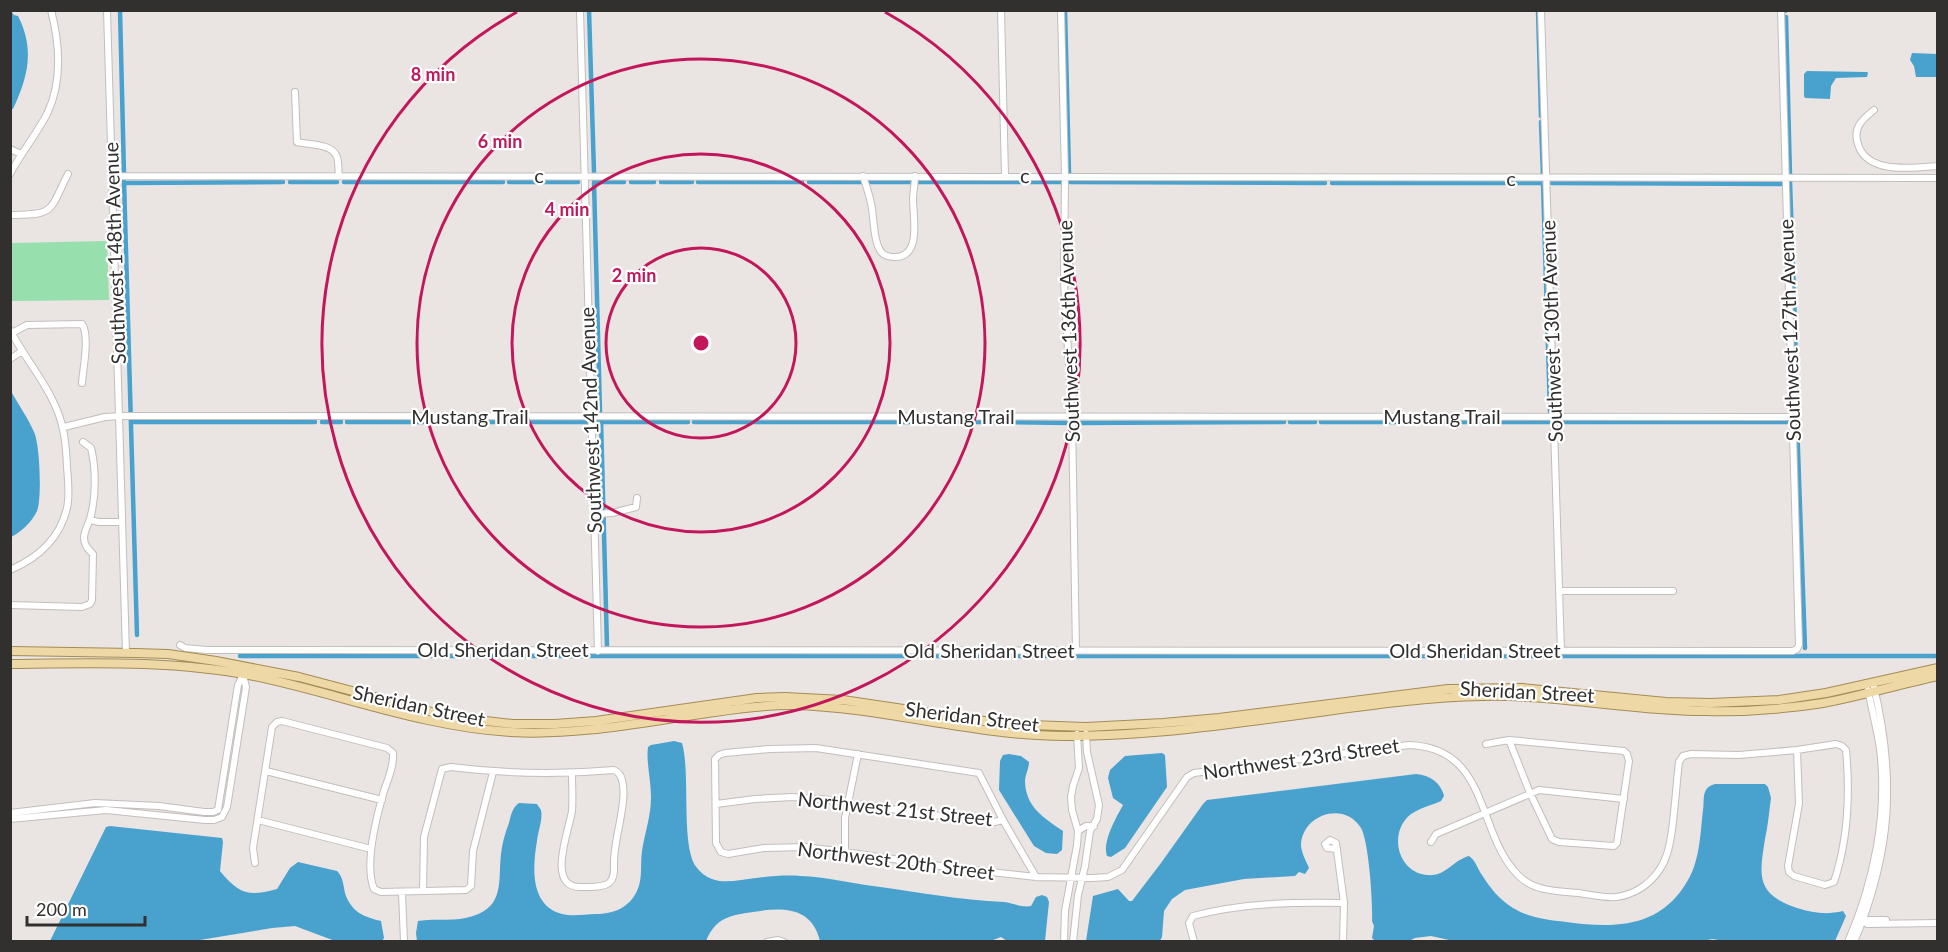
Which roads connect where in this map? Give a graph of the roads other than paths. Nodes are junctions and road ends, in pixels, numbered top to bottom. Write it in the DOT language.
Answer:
graph roads {
  1 [pos="51,10"];
  2 [pos="107,10"];
  3 [pos="580,10"];
  4 [pos="1001,10"];
  5 [pos="1061,10"];
  6 [pos="1542,10"];
  7 [pos="1781,10"];
  8 [pos="294,92"];
  9 [pos="1874,110"];
  10 [pos="10,149"];
  11 [pos="21,154"];
  12 [pos="1938,166"];
  13 [pos="10,174"];
  14 [pos="68,174"];
  15 [pos="113,176"];
  16 [pos="339,176"];
  17 [pos="584,176"];
  18 [pos="1005,176"];
  19 [pos="1065,177"];
  20 [pos="1938,178"];
  21 [pos="1547,179"];
  22 [pos="1785,179"];
  23 [pos="864,180"];
  24 [pos="915,181"];
  25 [pos="10,215"];
  26 [pos="11,331"];
  27 [pos="22,351"];
  28 [pos="10,359"];
  29 [pos="82,383"];
  30 [pos="120,416"];
  31 [pos="591,417"];
  32 [pos="1555,417"];
  33 [pos="1792,417"];
  34 [pos="1072,418"];
  35 [pos="64,427"];
  36 [pos="83,442"];
  37 [pos="637,498"];
  38 [pos="594,514"];
  39 [pos="90,520"];
  40 [pos="122,522"];
  41 [pos="10,570"];
  42 [pos="1560,591"];
  43 [pos="1673,591"];
  44 [pos="10,605"];
  45 [pos="180,645"];
  46 [pos="1797,649"];
  47 [pos="10,651"];
  48 [pos="598,651"];
  49 [pos="1076,651"];
  50 [pos="1561,651"];
  51 [pos="126,653"];
  52 [pos="151,654"];
  53 [pos="133,662"];
  54 [pos="10,664"];
  55 [pos="245,665"];
  56 [pos="1938,668"];
  57 [pos="243,675"];
  58 [pos="1938,676"];
  59 [pos="1871,688"];
  60 [pos="1077,731"];
  61 [pos="1086,731"];
  62 [pos="1509,740"];
  63 [pos="1486,744"];
  64 [pos="1797,750"];
  65 [pos="858,754"];
  66 [pos="266,771"];
  67 [pos="494,772"];
  68 [pos="1077,772"];
  69 [pos="572,774"];
  70 [pos="1092,776"];
  71 [pos="1530,793"];
  72 [pos="1624,798"];
  73 [pos="382,800"];
  74 [pos="849,803"];
  75 [pos="716,804"];
  76 [pos="1485,812"];
  77 [pos="10,813"];
  78 [pos="10,819"];
  79 [pos="258,820"];
  80 [pos="1003,820"];
  81 [pos="1094,826"];
  82 [pos="1078,831"];
  83 [pos="1431,842"];
  84 [pos="371,849"];
  85 [pos="1337,849"];
  86 [pos="845,852"];
  87 [pos="255,863"];
  88 [pos="1036,877"];
  89 [pos="1072,878"];
  90 [pos="1082,878"];
  91 [pos="423,890"];
  92 [pos="402,892"];
  93 [pos="1344,903"];
  94 [pos="1863,920"];
  95 [pos="1938,921"];
  96 [pos="784,941"];
  97 [pos="404,942"];
  98 [pos="767,942"];
  99 [pos="1064,942"];
  100 [pos="1073,942"];
  101 [pos="1194,942"];
  102 [pos="1343,942"];
  103 [pos="1848,942"];
  104 [pos="1854,942"];
  1 -- 11 [label="street"];
  2 -- 15 [label="street, Southwest 148th Avenue"];
  3 -- 17 [label="street, Southwest 142nd Avenue"];
  4 -- 18 [label="street"];
  5 -- 19 [label="street, Southwest 136th Avenue"];
  6 -- 21 [label="street, Southwest 130th Avenue"];
  7 -- 22 [label="street, Southwest 127th Avenue"];
  8 -- 16 [label="street"];
  9 -- 12 [label="street"];
  10 -- 11 [label="street"];
  11 -- 13 [label="street"];
  14 -- 25 [label="street"];
  15 -- 16 [label="street, c"];
  15 -- 30 [label="street, Southwest 148th Avenue"];
  16 -- 17 [label="street, c"];
  17 -- 23 [label="street, c"];
  17 -- 31 [label="street, Southwest 142nd Avenue"];
  18 -- 19 [label="street, c"];
  18 -- 24 [label="street, c"];
  19 -- 21 [label="street, c"];
  19 -- 34 [label="street, Southwest 136th Avenue"];
  20 -- 22 [label="street, c"];
  21 -- 22 [label="street, c"];
  21 -- 32 [label="street, Southwest 130th Avenue"];
  22 -- 33 [label="street, Southwest 127th Avenue"];
  23 -- 24 [label="street, c"];
  23 -- 24 [label="street"];
  26 -- 27 [label="street"];
  26 -- 29 [label="street"];
  27 -- 28 [label="street"];
  27 -- 35 [label="street"];
  30 -- 31 [label="street, Mustang Trail"];
  30 -- 35 [label="street, Mustang Trail"];
  30 -- 40 [label="street, Southwest 148th Avenue"];
  31 -- 34 [label="street, Mustang Trail"];
  31 -- 38 [label="street, Southwest 142nd Avenue"];
  32 -- 33 [label="street, Mustang Trail"];
  32 -- 34 [label="street, Mustang Trail"];
  32 -- 42 [label="street, Southwest 130th Avenue"];
  33 -- 46 [label="street, Southwest 127th Avenue"];
  34 -- 49 [label="street, Southwest 136th Avenue"];
  35 -- 41 [label="street"];
  36 -- 39 [label="street"];
  37 -- 38 [label="street"];
  38 -- 48 [label="street, Southwest 142nd Avenue"];
  39 -- 40 [label="street"];
  39 -- 44 [label="street"];
  40 -- 51 [label="street, Southwest 148th Avenue"];
  42 -- 43 [label="street"];
  42 -- 50 [label="street, Southwest 130th Avenue"];
  45 -- 48 [label="street, Old Sheridan Street"];
  46 -- 50 [label="street, Old Sheridan Street"];
  47 -- 51 [label="main road, Sheridan Street"];
  48 -- 49 [label="street, Old Sheridan Street"];
  49 -- 50 [label="street, Old Sheridan Street"];
  51 -- 52 [label="main road, Sheridan Street"];
  51 -- 53 [label="main road"];
  52 -- 53 [label="main road"];
  52 -- 55 [label="main road, Sheridan Street"];
  53 -- 54 [label="main road, Sheridan Street"];
  53 -- 57 [label="main road, Sheridan Street"];
  55 -- 57 [label="street"];
  55 -- 60 [label="main road, Sheridan Street"];
  56 -- 59 [label="main road, Sheridan Street"];
  57 -- 60 [label="main road, Sheridan Street"];
  57 -- 77 [label="street"];
  57 -- 78 [label="street"];
  58 -- 59 [label="main road, Sheridan Street"];
  59 -- 61 [label="main road, Sheridan Street"];
  59 -- 94 [label="street"];
  59 -- 103 [label="street"];
  60 -- 61 [label="main road, Sheridan Street"];
  60 -- 68 [label="street"];
  61 -- 70 [label="street"];
  62 -- 63 [label="street"];
  62 -- 71 [label="street"];
  62 -- 72 [label="street"];
  64 -- 64 [label="street"];
  64 -- 76 [label="street"];
  65 -- 74 [label="street"];
  65 -- 75 [label="street"];
  65 -- 80 [label="street"];
  66 -- 73 [label="street"];
  66 -- 73 [label="street"];
  66 -- 79 [label="street"];
  67 -- 69 [label="street"];
  67 -- 91 [label="street"];
  67 -- 91 [label="street"];
  68 -- 70 [label="street"];
  68 -- 82 [label="street"];
  69 -- 69 [label="street"];
  70 -- 81 [label="street"];
  71 -- 72 [label="street"];
  71 -- 72 [label="street"];
  71 -- 76 [label="street"];
  73 -- 84 [label="street"];
  74 -- 75 [label="street, Northwest 21st Street"];
  74 -- 80 [label="street, Northwest 21st Street"];
  74 -- 86 [label="street"];
  75 -- 86 [label="street, Northwest 20th Street"];
  76 -- 83 [label="street"];
  76 -- 90 [label="street, Northwest 23rd Street"];
  79 -- 84 [label="street"];
  79 -- 87 [label="street"];
  80 -- 88 [label="street"];
  81 -- 82 [label="street"];
  81 -- 90 [label="street"];
  82 -- 89 [label="street"];
  84 -- 92 [label="street"];
  85 -- 93 [label="street"];
  86 -- 88 [label="street, Northwest 20th Street"];
  88 -- 89 [label="street, Northwest 20th Street"];
  89 -- 90 [label="street, Northwest 23rd Street"];
  89 -- 99 [label="street"];
  90 -- 100 [label="street"];
  91 -- 92 [label="street"];
  92 -- 97 [label="street"];
  93 -- 101 [label="street"];
  93 -- 102 [label="street"];
  94 -- 95 [label="street"];
  94 -- 104 [label="street"];
  96 -- 98 [label="street"];
}
